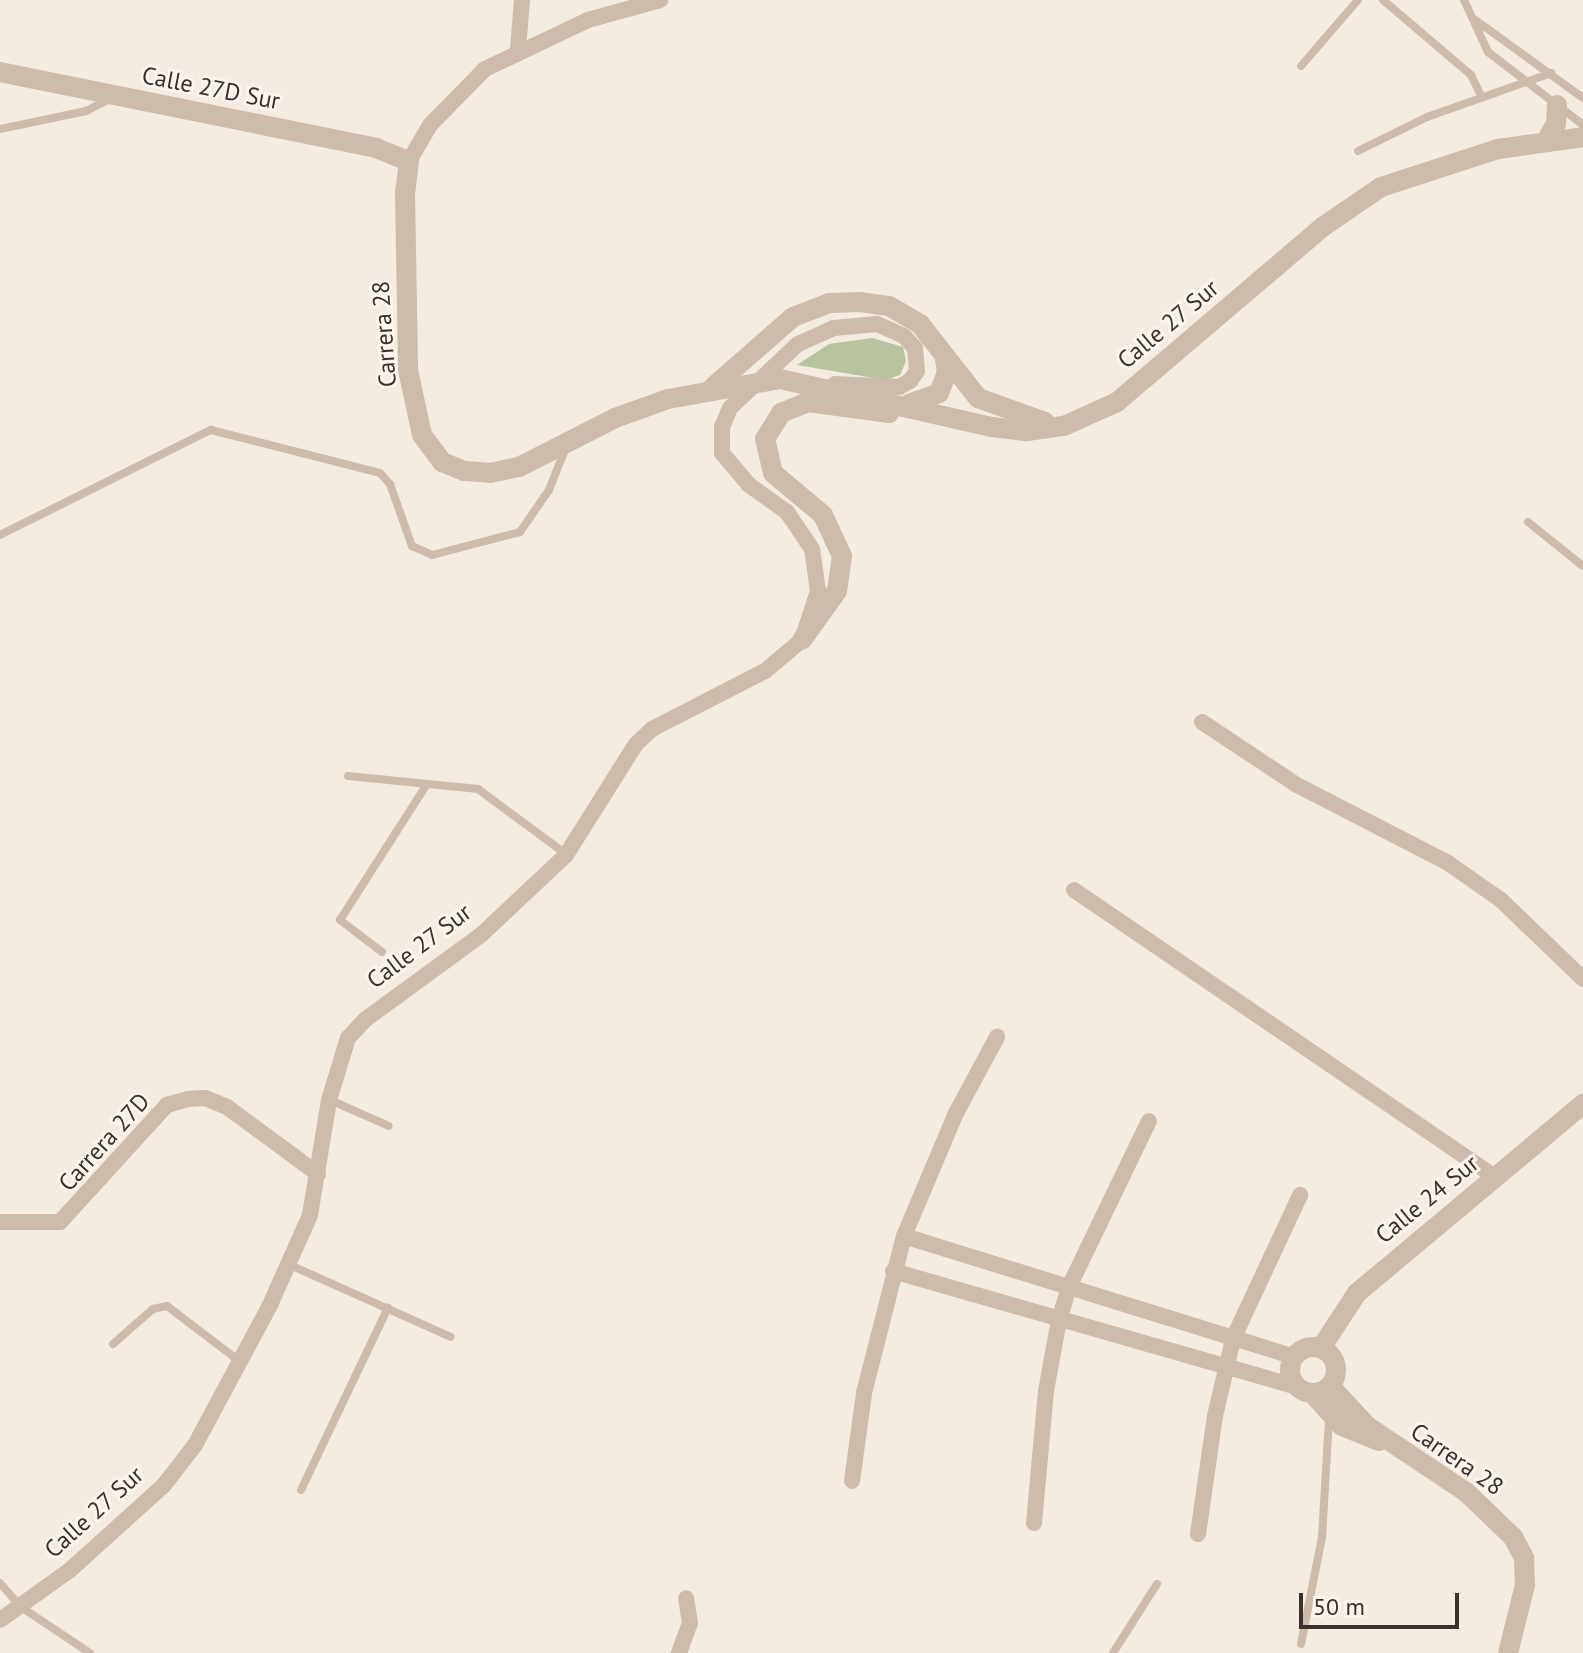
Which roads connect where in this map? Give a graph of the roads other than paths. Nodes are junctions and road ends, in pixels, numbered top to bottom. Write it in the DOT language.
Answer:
graph roads {
  1 [pos="522,0"];
  2 [pos="660,0"];
  3 [pos="1358,0"];
  4 [pos="1383,0"];
  5 [pos="1464,0"];
  6 [pos="1471,17"];
  7 [pos="518,49"];
  8 [pos="1301,66"];
  9 [pos="0,72"];
  10 [pos="1551,73"];
  11 [pos="1529,83"];
  12 [pos="117,95"];
  13 [pos="1482,98"];
  14 [pos="1583,98"];
  15 [pos="1557,105"];
  16 [pos="1583,125"];
  17 [pos="0,129"];
  18 [pos="1583,137"];
  19 [pos="1546,141"];
  20 [pos="1358,151"];
  21 [pos="409,161"];
  22 [pos="877,324"];
  23 [pos="925,331"];
  24 [pos="945,359"];
  25 [pos="805,382"];
  26 [pos="706,392"];
  27 [pos="668,399"];
  28 [pos="903,405"];
  29 [pos="1081,421"];
  30 [pos="992,427"];
  31 [pos="568,444"];
  32 [pos="1528,522"];
  33 [pos="0,535"];
  34 [pos="1583,566"];
  35 [pos="802,640"];
  36 [pos="1202,722"];
  37 [pos="348,776"];
  38 [pos="427,784"];
  39 [pos="566,855"];
  40 [pos="1074,890"];
  41 [pos="382,952"];
  42 [pos="1583,979"];
  43 [pos="997,1037"];
  44 [pos="329,1100"];
  45 [pos="1583,1104"];
  46 [pos="1149,1121"];
  47 [pos="389,1126"];
  48 [pos="318,1174"];
  49 [pos="1495,1177"];
  50 [pos="1300,1195"];
  51 [pos="0,1222"];
  52 [pos="904,1236"];
  53 [pos="290,1265"];
  54 [pos="893,1271"];
  55 [pos="1069,1287"];
  56 [pos="388,1308"];
  57 [pos="1059,1320"];
  58 [pos="451,1337"];
  59 [pos="1233,1339"];
  60 [pos="113,1344"];
  61 [pos="1321,1348"];
  62 [pos="1294,1357"];
  63 [pos="238,1360"];
  64 [pos="1226,1369"];
  65 [pos="1313,1389"];
  66 [pos="1330,1416"];
  67 [pos="1387,1442"];
  68 [pos="852,1481"];
  69 [pos="301,1490"];
  70 [pos="1034,1523"];
  71 [pos="1198,1534"];
  72 [pos="0,1583"];
  73 [pos="1157,1584"];
  74 [pos="686,1598"];
  75 [pos="21,1607"];
  76 [pos="0,1620"];
  77 [pos="1301,1644"];
  78 [pos="90,1653"];
  79 [pos="679,1653"];
  80 [pos="1113,1653"];
  81 [pos="1508,1653"];
  1 -- 7 [label="street"];
  2 -- 7 [label="street"];
  3 -- 8 [label="lane"];
  4 -- 13 [label="lane"];
  5 -- 6 [label="lane"];
  6 -- 10 [label="lane"];
  6 -- 11 [label="lane"];
  7 -- 21 [label="street, Carrera 28"];
  9 -- 12 [label="street, Calle 27D Sur"];
  10 -- 11 [label="lane"];
  10 -- 14 [label="lane"];
  11 -- 13 [label="lane"];
  11 -- 15 [label="lane"];
  12 -- 17 [label="lane"];
  12 -- 21 [label="street, Calle 27D Sur"];
  13 -- 20 [label="lane"];
  15 -- 16 [label="lane"];
  15 -- 19 [label="street"];
  18 -- 19 [label="street, Calle 27 Sur"];
  19 -- 29 [label="street, Calle 27 Sur"];
  21 -- 31 [label="street, Carrera 28"];
  22 -- 23 [label="street"];
  22 -- 25 [label="street"];
  22 -- 35 [label="street, bridge"];
  23 -- 24 [label="street"];
  23 -- 26 [label="street"];
  24 -- 28 [label="street"];
  24 -- 29 [label="street"];
  25 -- 26 [label="street, Calle 27 Sur"];
  25 -- 28 [label="street, Calle 27 Sur"];
  26 -- 27 [label="street, Calle 27 Sur"];
  27 -- 31 [label="street, Carrera 28"];
  28 -- 30 [label="street, Calle 27 Sur"];
  29 -- 30 [label="street, Calle 27 Sur"];
  30 -- 35 [label="street"];
  31 -- 33 [label="lane"];
  32 -- 34 [label="lane"];
  35 -- 39 [label="street, Calle 27 Sur"];
  36 -- 42 [label="street"];
  37 -- 38 [label="lane"];
  38 -- 39 [label="lane"];
  38 -- 41 [label="lane"];
  39 -- 44 [label="street, Calle 27 Sur"];
  40 -- 49 [label="street"];
  43 -- 52 [label="street"];
  44 -- 47 [label="lane"];
  44 -- 48 [label="street, Calle 27 Sur"];
  45 -- 49 [label="street, Calle 24 Sur"];
  46 -- 55 [label="street"];
  48 -- 51 [label="street, Carrera 27D"];
  48 -- 53 [label="street, Calle 27 Sur"];
  49 -- 61 [label="street, Calle 24 Sur"];
  50 -- 59 [label="street"];
  52 -- 54 [label="street"];
  52 -- 55 [label="street"];
  53 -- 56 [label="lane"];
  53 -- 63 [label="street, Calle 27 Sur"];
  54 -- 57 [label="street"];
  54 -- 68 [label="street"];
  55 -- 57 [label="street"];
  55 -- 59 [label="street"];
  56 -- 58 [label="lane"];
  56 -- 69 [label="lane"];
  57 -- 64 [label="street"];
  57 -- 70 [label="street"];
  59 -- 62 [label="street"];
  59 -- 64 [label="street"];
  60 -- 63 [label="lane"];
  61 -- 62 [label="street"];
  61 -- 65 [label="street"];
  62 -- 65 [label="street"];
  63 -- 75 [label="street, Calle 27 Sur"];
  64 -- 65 [label="street"];
  64 -- 71 [label="street"];
  65 -- 66 [label="street, Carrera 28"];
  65 -- 67 [label="street, Carrera 28"];
  66 -- 67 [label="street, Carrera 28"];
  66 -- 77 [label="lane"];
  67 -- 81 [label="street, Carrera 28"];
  72 -- 75 [label="lane"];
  73 -- 80 [label="lane"];
  74 -- 79 [label="street"];
  75 -- 76 [label="street, Calle 27 Sur"];
  75 -- 78 [label="lane"];
}
